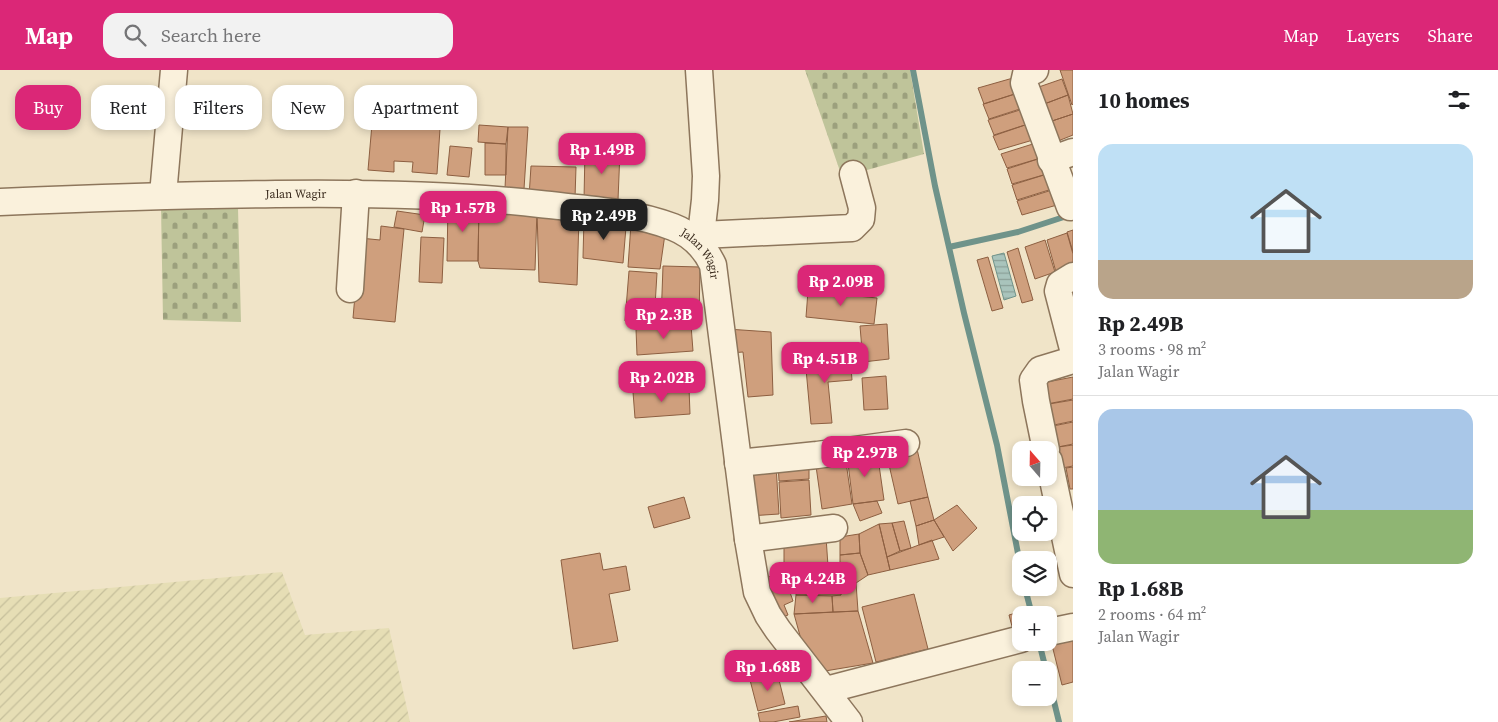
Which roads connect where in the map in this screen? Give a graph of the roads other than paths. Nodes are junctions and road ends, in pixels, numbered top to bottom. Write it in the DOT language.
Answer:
graph roads {
  1 [pos="174,70"];
  2 [pos="699,70"];
  3 [pos="1035,70"];
  4 [pos="1062,156"];
  5 [pos="853,174"];
  6 [pos="356,193"];
  7 [pos="163,195"];
  8 [pos="0,202"];
  9 [pos="1070,207"];
  10 [pos="700,240"];
  11 [pos="1073,276"];
  12 [pos="350,289"];
  13 [pos="1073,348"];
  14 [pos="1073,360"];
  15 [pos="1044,441"];
  16 [pos="906,443"];
  17 [pos="738,463"];
  18 [pos="1055,486"];
  19 [pos="834,528"];
  20 [pos="748,539"];
  21 [pos="1070,543"];
  22 [pos="1073,574"];
  23 [pos="1012,641"];
  24 [pos="826,690"];
  25 [pos="849,722"];
  1 -- 7 [label="street"];
  2 -- 10 [label="street"];
  3 -- 4 [label="street"];
  4 -- 9 [label="street"];
  5 -- 10 [label="street"];
  6 -- 7 [label="street, Jalan Wagir"];
  6 -- 10 [label="street, Jalan Wagir"];
  6 -- 12 [label="street"];
  7 -- 8 [label="street, Jalan Wagir"];
  10 -- 17 [label="street, Jalan Wagir"];
  11 -- 13 [label="street"];
  14 -- 15 [label="street"];
  16 -- 17 [label="street"];
  17 -- 20 [label="street, Jalan Wagir"];
  18 -- 21 [label="street"];
  19 -- 20 [label="street"];
  20 -- 24 [label="street, Jalan Wagir"];
  21 -- 22 [label="street"];
  23 -- 24 [label="street"];
  24 -- 25 [label="street, Jalan Wagir"];
}
